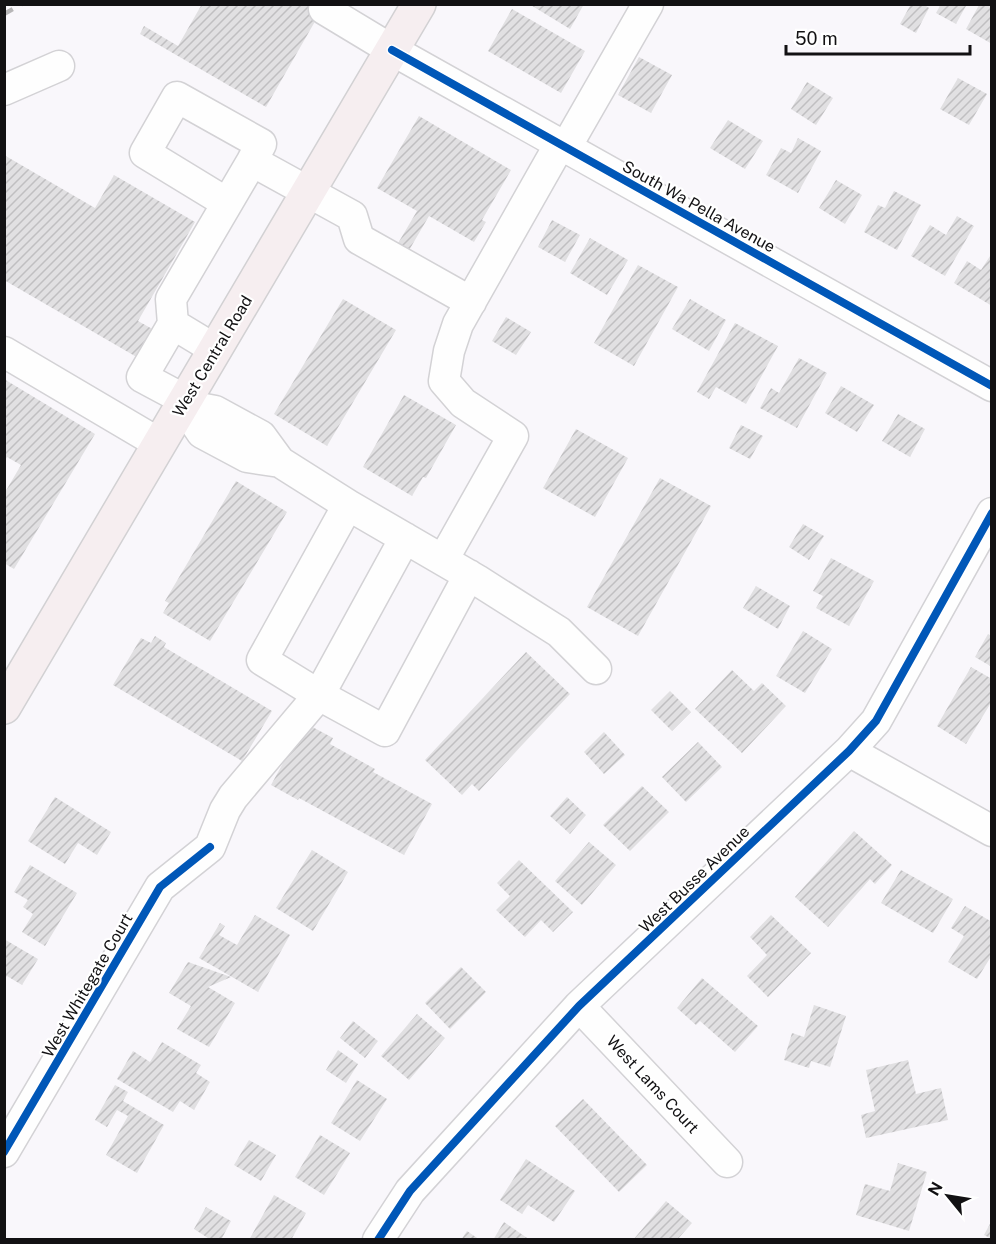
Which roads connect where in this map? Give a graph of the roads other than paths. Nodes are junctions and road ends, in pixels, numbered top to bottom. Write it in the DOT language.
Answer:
graph roads {
  1 [pos="419,4"];
  2 [pos="648,4"];
  3 [pos="324,9"];
  4 [pos="392,50"];
  5 [pos="58,66"];
  6 [pos="4,90"];
  7 [pos="563,146"];
  8 [pos="257,152"];
  9 [pos="308,193"];
  10 [pos="227,203"];
  11 [pos="471,302"];
  12 [pos="172,311"];
  13 [pos="216,350"];
  14 [pos="4,352"];
  15 [pos="992,386"];
  16 [pos="184,403"];
  17 [pos="160,444"];
  18 [pos="348,505"];
  19 [pos="992,513"];
  20 [pos="405,538"];
  21 [pos="442,560"];
  22 [pos="469,575"];
  23 [pos="597,669"];
  24 [pos="319,695"];
  25 [pos="4,707"];
  26 [pos="849,751"];
  27 [pos="992,831"];
  28 [pos="579,1006"];
  29 [pos="4,1152"];
  30 [pos="727,1162"];
  31 [pos="378,1239"];
  1 -- 4 [label="main road, West Central Road"];
  2 -- 7 [label="street"];
  3 -- 4 [label="street, South Wa Pella Avenue"];
  4 -- 7 [label="street, South Wa Pella Avenue"];
  4 -- 9 [label="main road, West Central Road"];
  5 -- 6 [label="street"];
  7 -- 11 [label="street"];
  7 -- 15 [label="street, South Wa Pella Avenue"];
  8 -- 9 [label="street"];
  8 -- 10 [label="street"];
  8 -- 10 [label="street"];
  9 -- 11 [label="street"];
  9 -- 13 [label="main road, West Central Road"];
  10 -- 12 [label="street"];
  11 -- 21 [label="street"];
  12 -- 13 [label="street"];
  12 -- 16 [label="street"];
  13 -- 16 [label="main road, West Central Road"];
  14 -- 17 [label="street"];
  16 -- 17 [label="main road, West Central Road"];
  16 -- 18 [label="street"];
  17 -- 25 [label="main road, West Central Road"];
  18 -- 20 [label="street"];
  18 -- 24 [label="street"];
  19 -- 26 [label="street, West Busse Avenue"];
  20 -- 21 [label="street"];
  20 -- 24 [label="street"];
  21 -- 22 [label="street"];
  22 -- 23 [label="street"];
  22 -- 24 [label="street"];
  24 -- 29 [label="street, West Whitegate Court"];
  26 -- 27 [label="street"];
  26 -- 28 [label="street, West Busse Avenue"];
  28 -- 30 [label="street, West Lams Court"];
  28 -- 31 [label="street, West Busse Avenue"];
}
